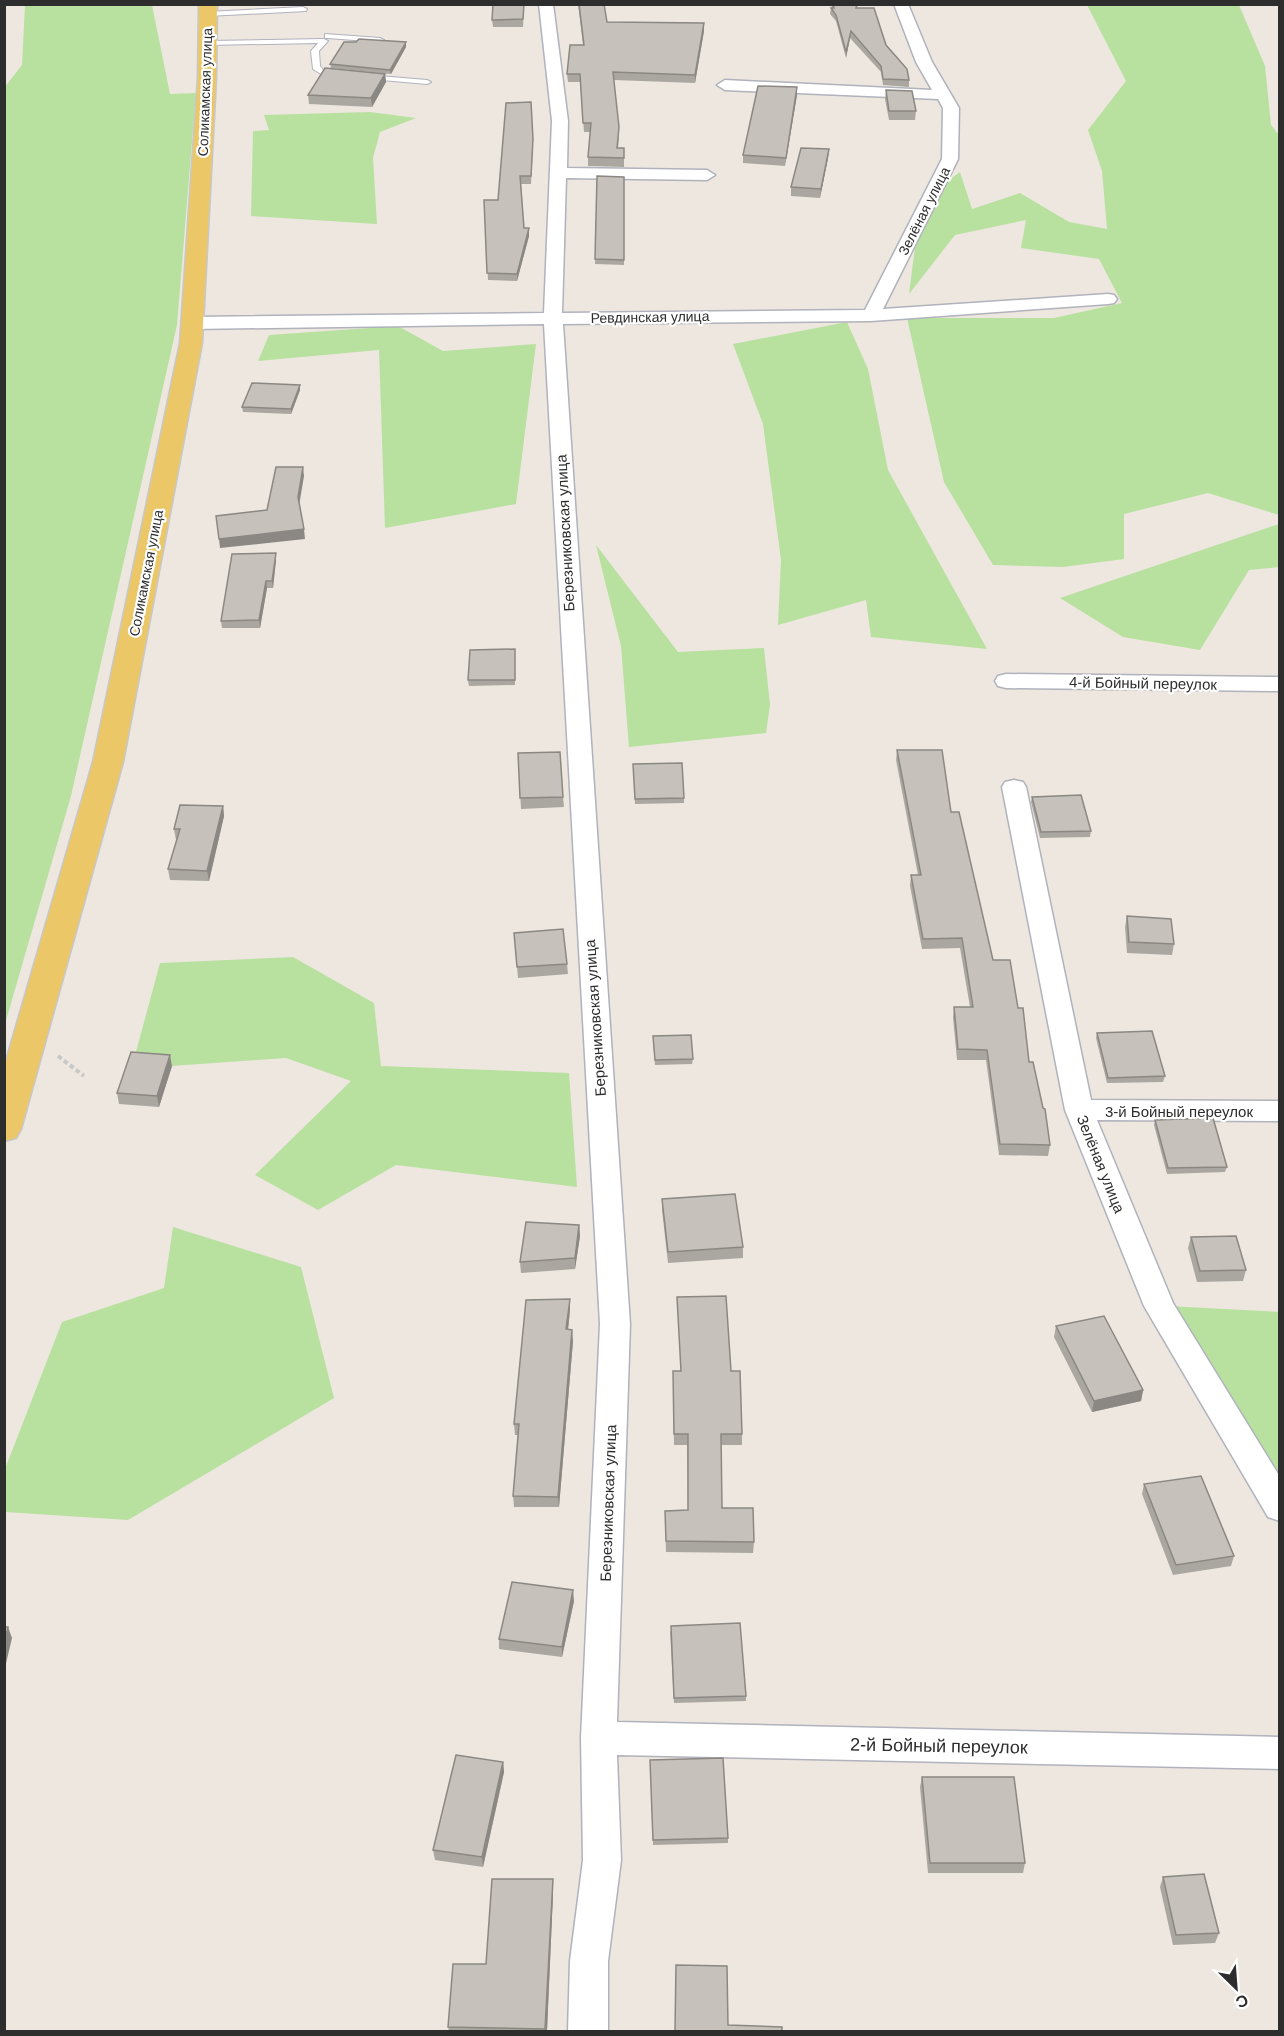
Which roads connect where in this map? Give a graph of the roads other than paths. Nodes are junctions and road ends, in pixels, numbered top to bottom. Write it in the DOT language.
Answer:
graph roads {
  1 [pos="546,4"];
  2 [pos="901,4"];
  3 [pos="208,9"];
  4 [pos="303,9"];
  5 [pos="326,36"];
  6 [pos="384,41"];
  7 [pos="207,43"];
  8 [pos="350,75"];
  9 [pos="361,76"];
  10 [pos="427,82"];
  11 [pos="725,85"];
  12 [pos="944,95"];
  13 [pos="558,173"];
  14 [pos="707,175"];
  15 [pos="1108,298"];
  16 [pos="871,315"];
  17 [pos="552,318"];
  18 [pos="193,323"];
  19 [pos="1006,681"];
  20 [pos="1280,684"];
  21 [pos="1014,786"];
  22 [pos="1079,1110"];
  23 [pos="1280,1111"];
  24 [pos="4,1129"];
  25 [pos="1280,1507"];
  26 [pos="599,1738"];
  27 [pos="1280,1753"];
  28 [pos="588,2031"];
  1 -- 13 [label="street, Березниковская улица"];
  2 -- 12 [label="street, Зелёная улица"];
  3 -- 4 [label="lane"];
  3 -- 7 [label="main road, Соликамская улица"];
  5 -- 6 [label="lane"];
  5 -- 7 [label="lane"];
  5 -- 8 [label="lane"];
  7 -- 18 [label="main road, Соликамская улица"];
  9 -- 10 [label="lane"];
  11 -- 12 [label="street"];
  12 -- 16 [label="street, Зелёная улица"];
  13 -- 14 [label="street"];
  13 -- 17 [label="street, Березниковская улица"];
  15 -- 16 [label="street, Ревдинская улица"];
  16 -- 17 [label="street, Ревдинская улица"];
  17 -- 18 [label="street, Ревдинская улица"];
  17 -- 26 [label="street, Березниковская улица"];
  18 -- 24 [label="main road, Соликамская улица"];
  19 -- 20 [label="street, 4-й Бойный переулок"];
  21 -- 22 [label="street, Зелёная улица"];
  22 -- 23 [label="street, 3-й Бойный переулок"];
  22 -- 25 [label="street, Зелёная улица"];
  26 -- 27 [label="street, 2-й Бойный переулок"];
  26 -- 28 [label="street, Березниковская улица"];
}
